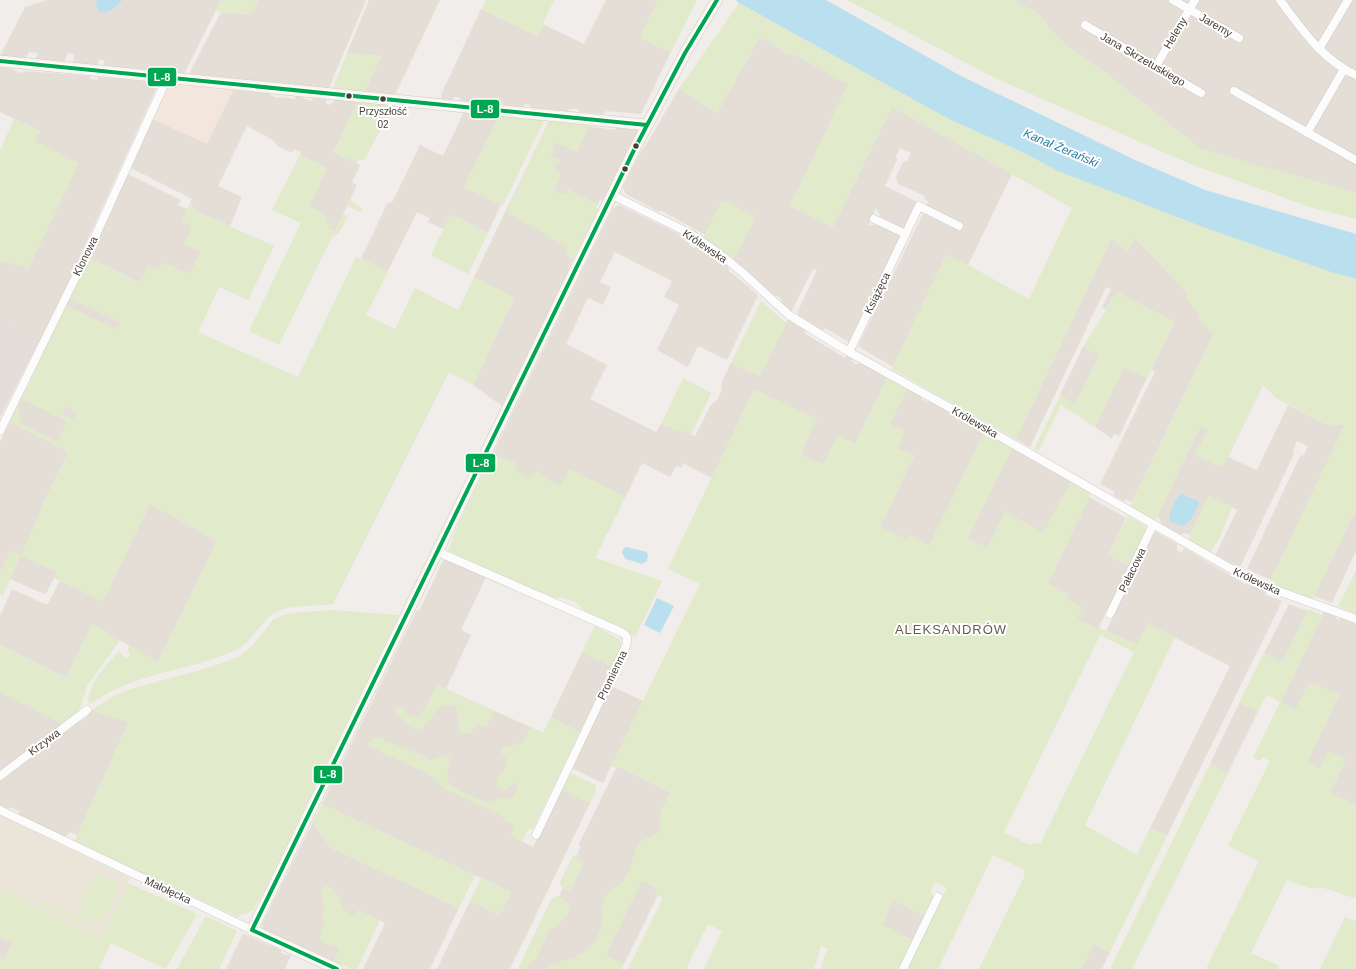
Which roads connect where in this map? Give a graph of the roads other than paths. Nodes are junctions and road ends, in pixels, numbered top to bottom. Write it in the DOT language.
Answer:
graph roads {
  1 [pos="1173,0"];
  2 [pos="1195,0"];
  3 [pos="1280,0"];
  4 [pos="1348,0"];
  5 [pos="716,2"];
  6 [pos="1190,10"];
  7 [pos="1085,25"];
  8 [pos="1239,38"];
  9 [pos="1319,49"];
  10 [pos="0,61"];
  11 [pos="1156,66"];
  12 [pos="1344,69"];
  13 [pos="1356,75"];
  14 [pos="165,78"];
  15 [pos="1234,91"];
  16 [pos="1201,92"];
  17 [pos="647,125"];
  18 [pos="1307,133"];
  19 [pos="1356,160"];
  20 [pos="612,195"];
  21 [pos="874,219"];
  22 [pos="959,226"];
  23 [pos="906,234"];
  24 [pos="849,352"];
  25 [pos="0,431"];
  26 [pos="1154,525"];
  27 [pos="438,552"];
  28 [pos="1110,614"];
  29 [pos="1356,619"];
  30 [pos="87,710"];
  31 [pos="0,776"];
  32 [pos="0,810"];
  33 [pos="536,834"];
  34 [pos="938,897"];
  35 [pos="252,930"];
  36 [pos="337,969"];
  37 [pos="903,969"];
  1 -- 6 [label="street, Jaremy"];
  2 -- 6 [label="street, Heleny"];
  3 -- 9 [label="street"];
  4 -- 9 [label="street"];
  5 -- 17 [label="street"];
  6 -- 8 [label="street, Jaremy"];
  6 -- 11 [label="street, Heleny"];
  7 -- 11 [label="street, Jana Skrzetuskiego"];
  9 -- 12 [label="street"];
  10 -- 14 [label="street"];
  11 -- 16 [label="street, Jana Skrzetuskiego"];
  12 -- 13 [label="street"];
  12 -- 18 [label="street"];
  14 -- 17 [label="street"];
  14 -- 25 [label="street, Klonowa"];
  15 -- 18 [label="street"];
  17 -- 20 [label="street"];
  18 -- 19 [label="street"];
  20 -- 24 [label="street, Królewska"];
  20 -- 27 [label="street"];
  21 -- 23 [label="street"];
  22 -- 23 [label="street, Książęca"];
  23 -- 24 [label="street, Książęca"];
  24 -- 26 [label="street, Królewska"];
  26 -- 28 [label="street, Pałacowa"];
  26 -- 29 [label="street, Królewska"];
  27 -- 33 [label="street, Promienna"];
  27 -- 35 [label="street"];
  30 -- 31 [label="street, Krzywa"];
  32 -- 35 [label="street, Małołęcka"];
  34 -- 37 [label="street"];
  35 -- 36 [label="street, Małołęcka"];
}
